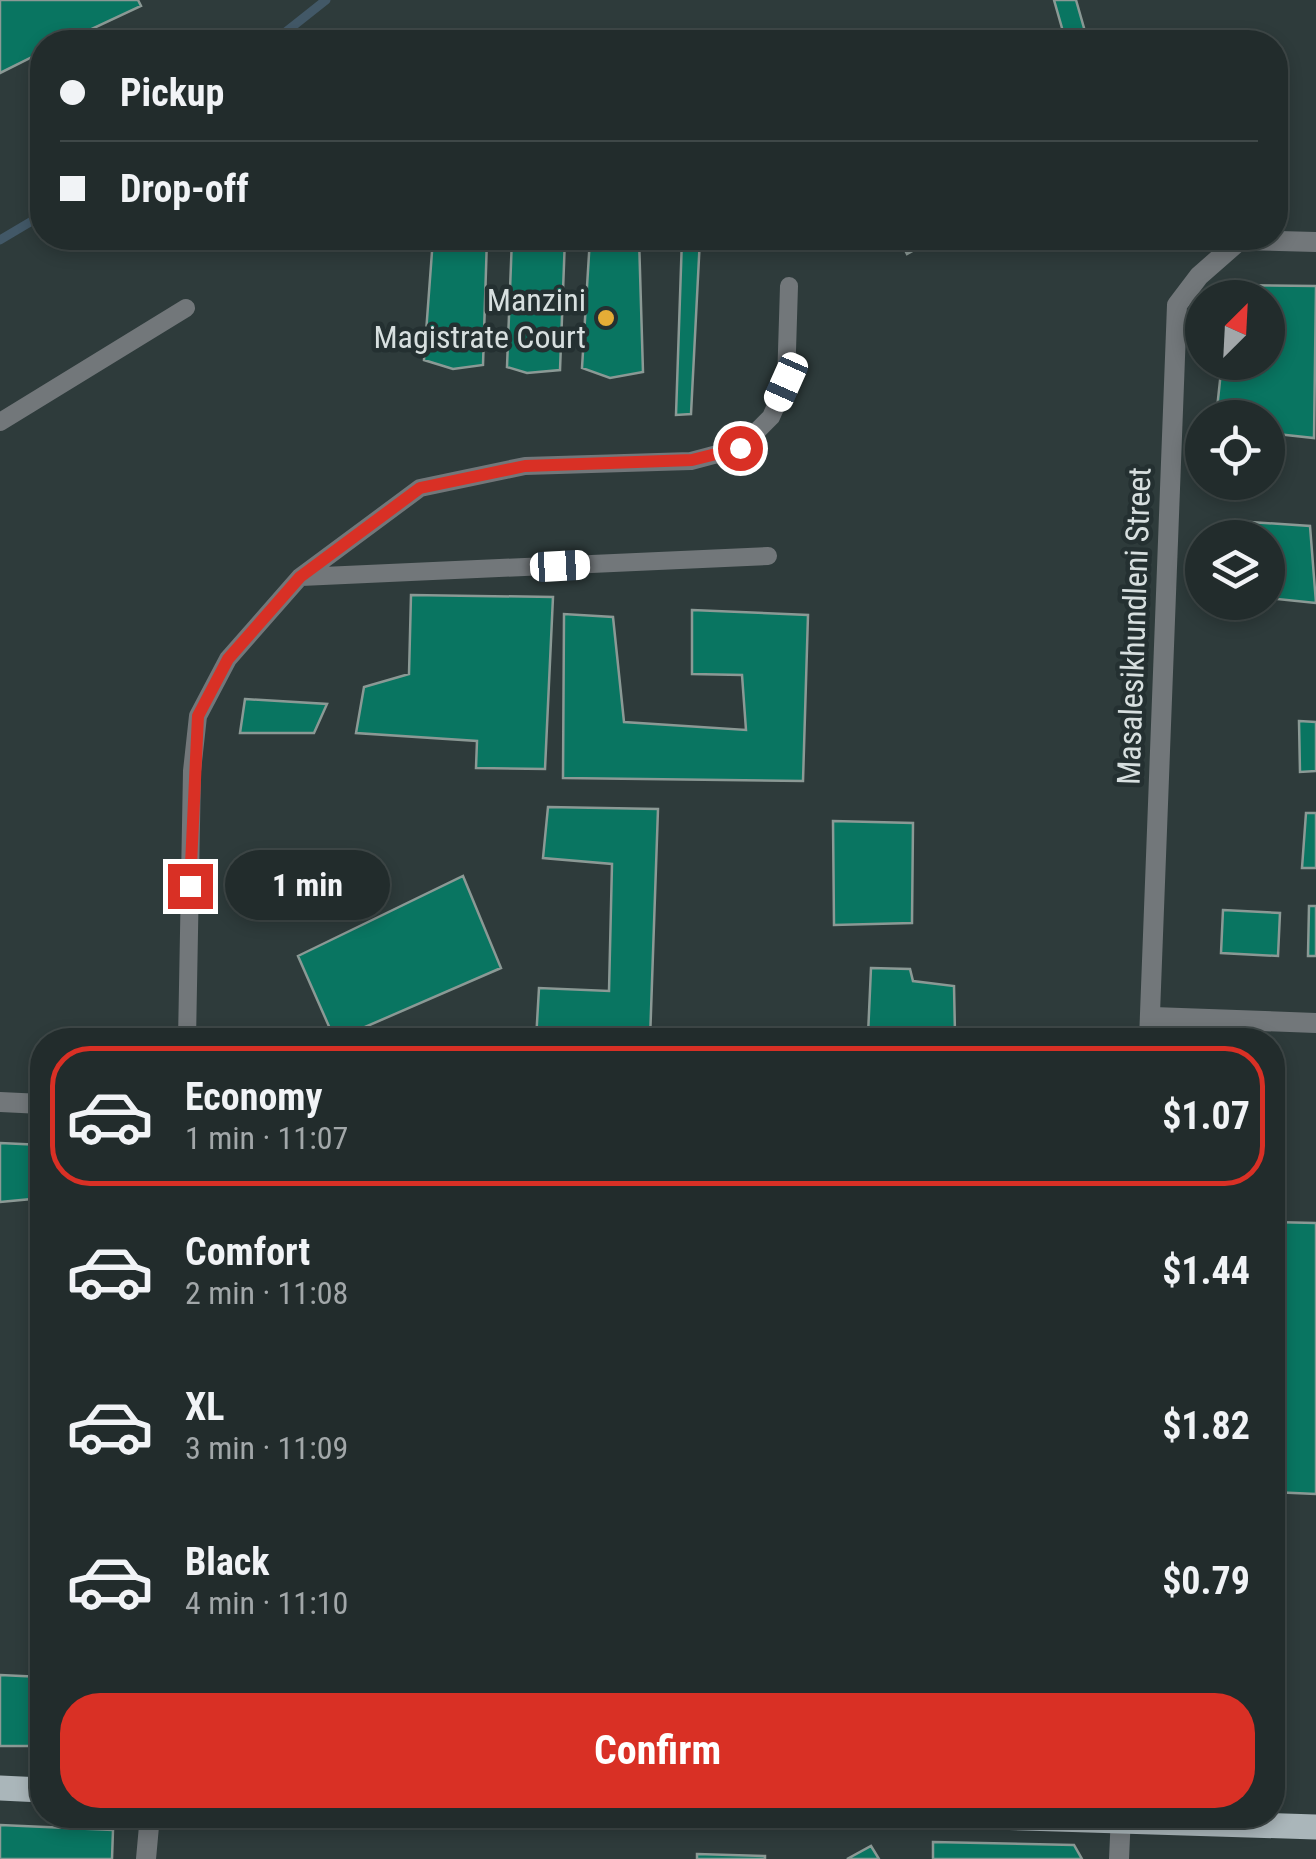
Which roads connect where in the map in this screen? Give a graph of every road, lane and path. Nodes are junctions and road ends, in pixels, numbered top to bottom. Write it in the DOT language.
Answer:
graph roads {
  1 [pos="1288,241"];
  2 [pos="1316,242"];
  3 [pos="1228,250"];
  4 [pos="789,286"];
  5 [pos="186,308"];
  6 [pos="0,422"];
  7 [pos="768,556"];
  8 [pos="300,577"];
  9 [pos="1153,1017"];
  10 [pos="1316,1023"];
  11 [pos="187,1028"];
  12 [pos="1151,1028"];
  13 [pos="0,1102"];
  14 [pos="30,1103"];
  15 [pos="0,1788"];
  16 [pos="30,1789"];
  17 [pos="1285,1826"];
  18 [pos="1316,1827"];
  19 [pos="149,1828"];
  20 [pos="1120,1828"];
  21 [pos="146,1859"];
  22 [pos="1119,1859"];
  1 -- 2 [label="street, Masalesikhundleni Street"];
  3 -- 9 [label="street, Masalesikhundleni Street"];
  4 -- 8 [label="lane"];
  5 -- 6 [label="lane"];
  7 -- 8 [label="lane"];
  8 -- 11 [label="lane"];
  9 -- 10 [label="street"];
  9 -- 12 [label="street, Masalesikhundleni Street"];
  13 -- 14 [label="street"];
  15 -- 16 [label="main road"];
  17 -- 18 [label="main road"];
  19 -- 21 [label="street"];
  20 -- 22 [label="street"];
}
